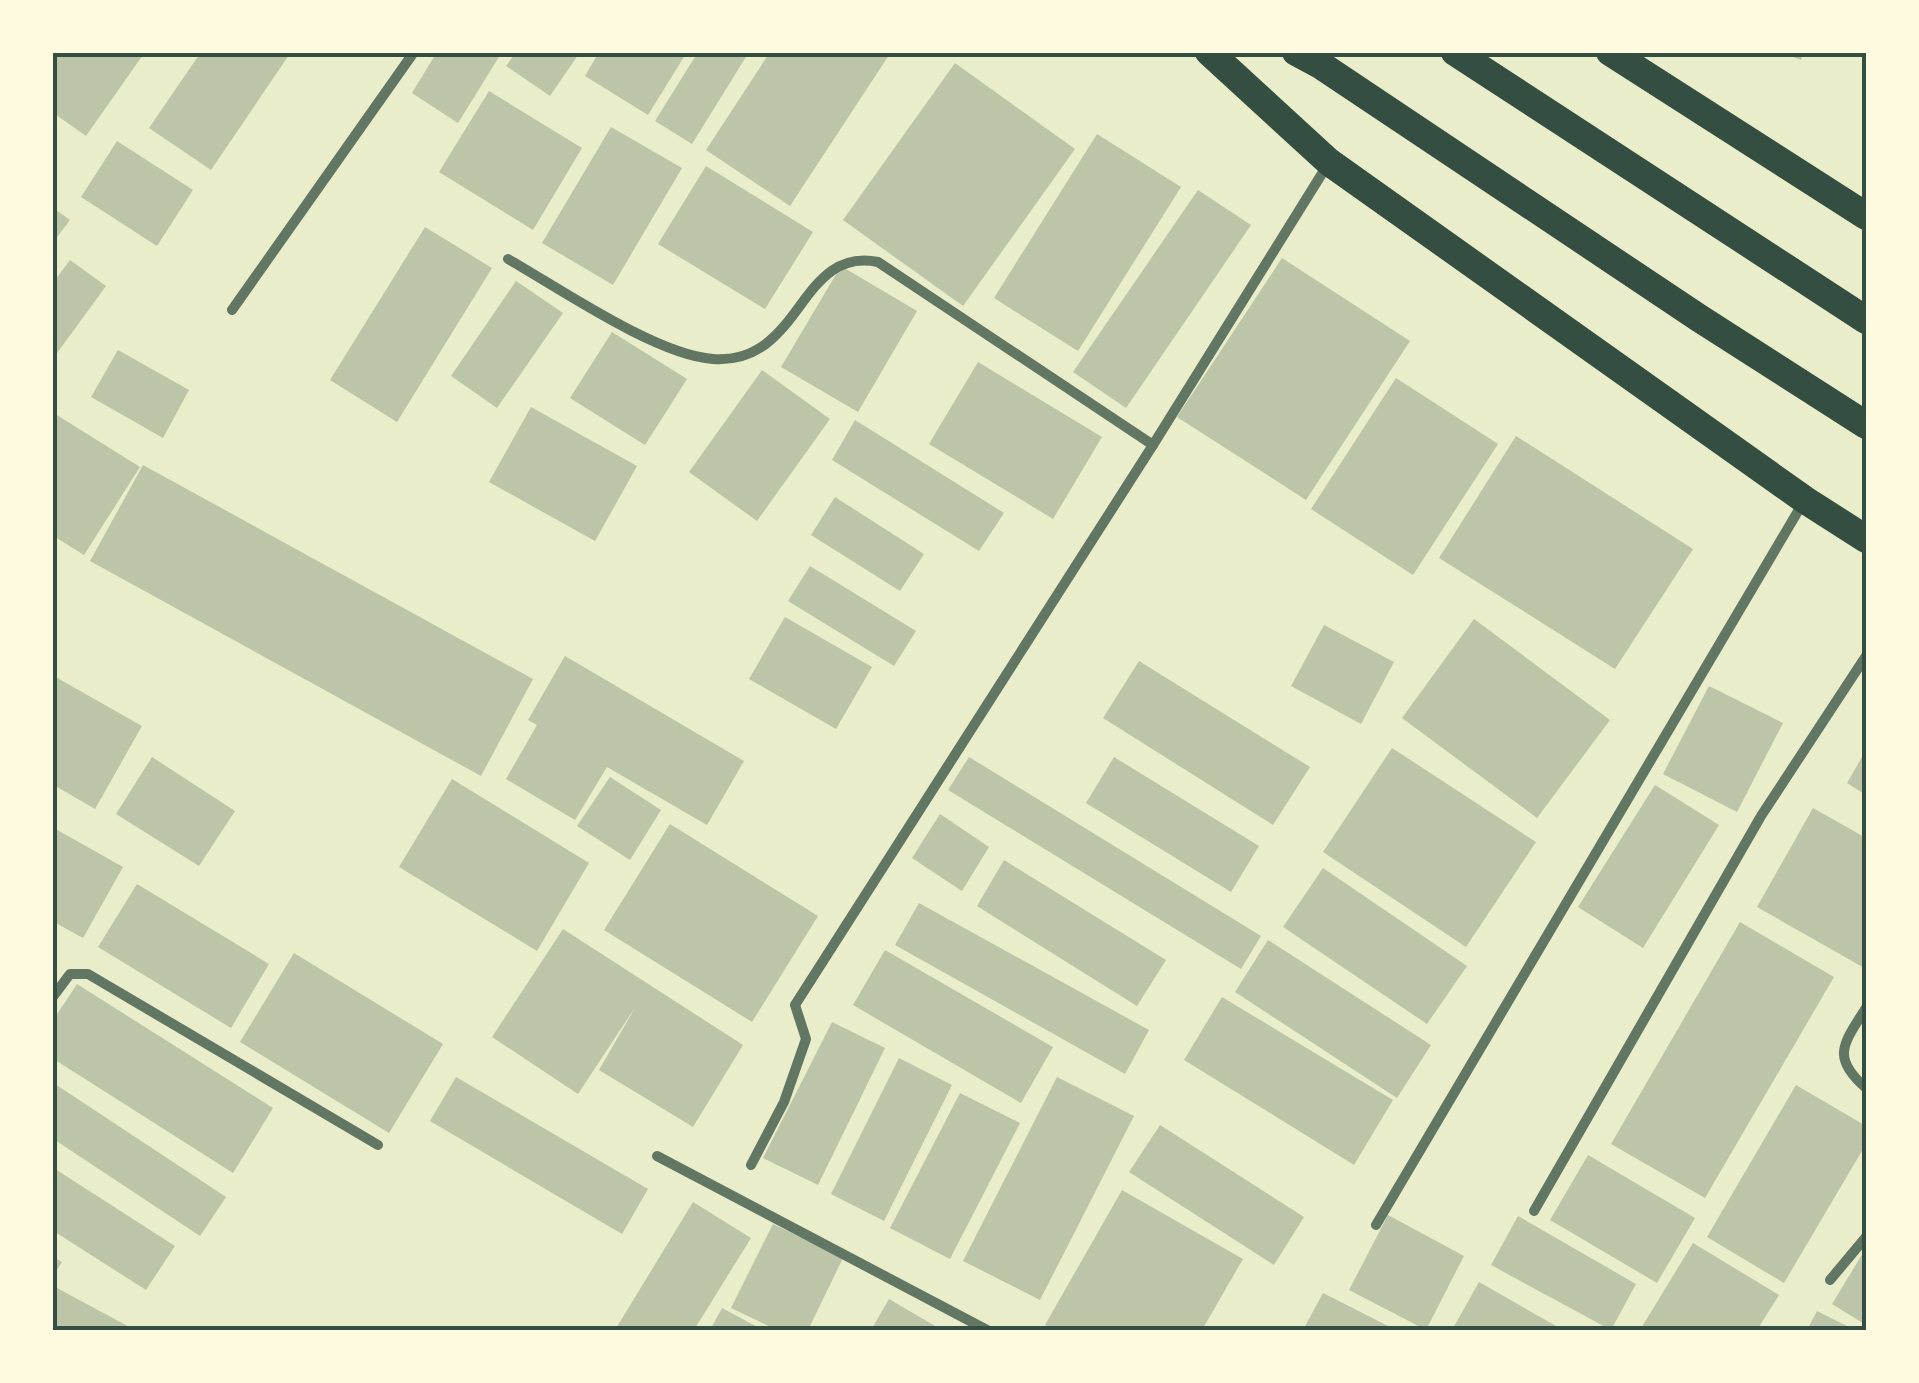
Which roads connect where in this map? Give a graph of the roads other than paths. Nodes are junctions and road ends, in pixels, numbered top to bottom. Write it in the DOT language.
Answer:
graph roads {
  1 [pos="414,52"];
  2 [pos="1208,52"];
  3 [pos="1296,52"];
  4 [pos="1455,52"];
  5 [pos="1610,52"];
  6 [pos="1329,162"];
  7 [pos="1866,216"];
  8 [pos="508,259"];
  9 [pos="232,310"];
  10 [pos="1866,320"];
  11 [pos="1866,425"];
  12 [pos="1153,445"];
  13 [pos="1805,500"];
  14 [pos="1866,539"];
  15 [pos="1866,656"];
  16 [pos="52,998"];
  17 [pos="1866,1008"];
  18 [pos="1866,1088"];
  19 [pos="378,1145"];
  20 [pos="658,1156"];
  21 [pos="751,1165"];
  22 [pos="1534,1210"];
  23 [pos="1376,1224"];
  24 [pos="1866,1237"];
  25 [pos="1830,1280"];
  26 [pos="987,1330"];
  1 -- 9 [label="street"];
  2 -- 6 [label="highway"];
  3 -- 11 [label="highway"];
  4 -- 10 [label="highway"];
  5 -- 7 [label="highway"];
  6 -- 12 [label="street"];
  6 -- 13 [label="highway"];
  8 -- 12 [label="street"];
  12 -- 21 [label="street"];
  13 -- 14 [label="highway"];
  13 -- 23 [label="street"];
  15 -- 22 [label="street"];
  16 -- 19 [label="street"];
  17 -- 18 [label="street"];
  20 -- 26 [label="street"];
  24 -- 25 [label="street"];
}
